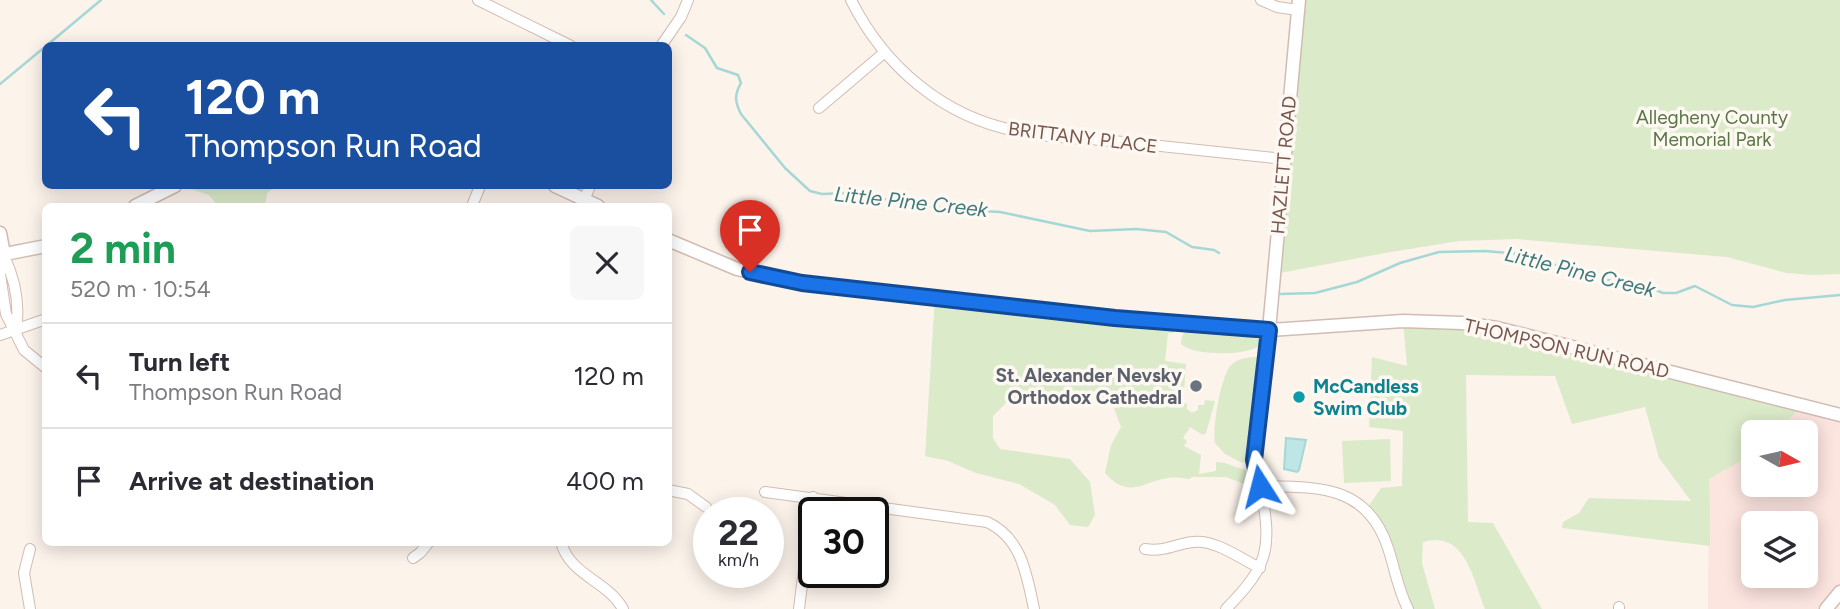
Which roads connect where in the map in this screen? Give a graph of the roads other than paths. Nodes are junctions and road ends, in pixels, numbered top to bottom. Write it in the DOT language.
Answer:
graph roads {
  1 [pos="478,0"];
  2 [pos="688,0"];
  3 [pos="851,0"];
  4 [pos="1261,0"];
  5 [pos="1298,5"];
  6 [pos="564,42"];
  7 [pos="664,42"];
  8 [pos="885,52"];
  9 [pos="819,108"];
  10 [pos="1284,159"];
  11 [pos="169,189"];
  12 [pos="561,189"];
  13 [pos="589,189"];
  14 [pos="584,200"];
  15 [pos="141,203"];
  16 [pos="591,203"];
  17 [pos="0,233"];
  18 [pos="672,242"];
  19 [pos="42,247"];
  20 [pos="2,255"];
  21 [pos="42,320"];
  22 [pos="16,330"];
  23 [pos="1269,330"];
  24 [pos="0,335"];
  25 [pos="42,366"];
  26 [pos="1840,415"];
  27 [pos="1260,486"];
  28 [pos="672,491"];
  29 [pos="765,492"];
  30 [pos="813,497"];
  31 [pos="693,498"];
  32 [pos="889,508"];
  33 [pos="426,546"];
  34 [pos="562,546"];
  35 [pos="30,549"];
  36 [pos="1144,549"];
  37 [pos="413,558"];
  38 [pos="1260,568"];
  39 [pos="802,588"];
  40 [pos="1840,592"];
  41 [pos="30,609"];
  42 [pos="623,609"];
  43 [pos="799,609"];
  44 [pos="1034,609"];
  45 [pos="1226,609"];
  46 [pos="1409,609"];
  47 [pos="1826,609"];
  1 -- 6 [label="street"];
  2 -- 7 [label="street"];
  3 -- 8 [label="street, BRITTANY PLACE"];
  4 -- 5 [label="street"];
  5 -- 10 [label="street, HAZLETT ROAD"];
  8 -- 9 [label="street"];
  8 -- 10 [label="street, BRITTANY PLACE"];
  10 -- 23 [label="street, HAZLETT ROAD"];
  11 -- 15 [label="street"];
  12 -- 14 [label="street"];
  13 -- 14 [label="street"];
  14 -- 16 [label="street"];
  17 -- 20 [label="street"];
  18 -- 23 [label="street, THOMPSON RUN ROAD"];
  19 -- 20 [label="street"];
  20 -- 22 [label="street"];
  21 -- 22 [label="street"];
  22 -- 24 [label="street"];
  22 -- 25 [label="street"];
  23 -- 26 [label="street, THOMPSON RUN ROAD"];
  23 -- 27 [label="street"];
  27 -- 38 [label="street"];
  27 -- 46 [label="street"];
  28 -- 31 [label="street"];
  29 -- 30 [label="street"];
  32 -- 44 [label="street"];
  33 -- 37 [label="street"];
  34 -- 42 [label="street"];
  35 -- 41 [label="street"];
  36 -- 38 [label="street"];
  38 -- 45 [label="street"];
  39 -- 43 [label="street"];
  40 -- 47 [label="street"];
}
